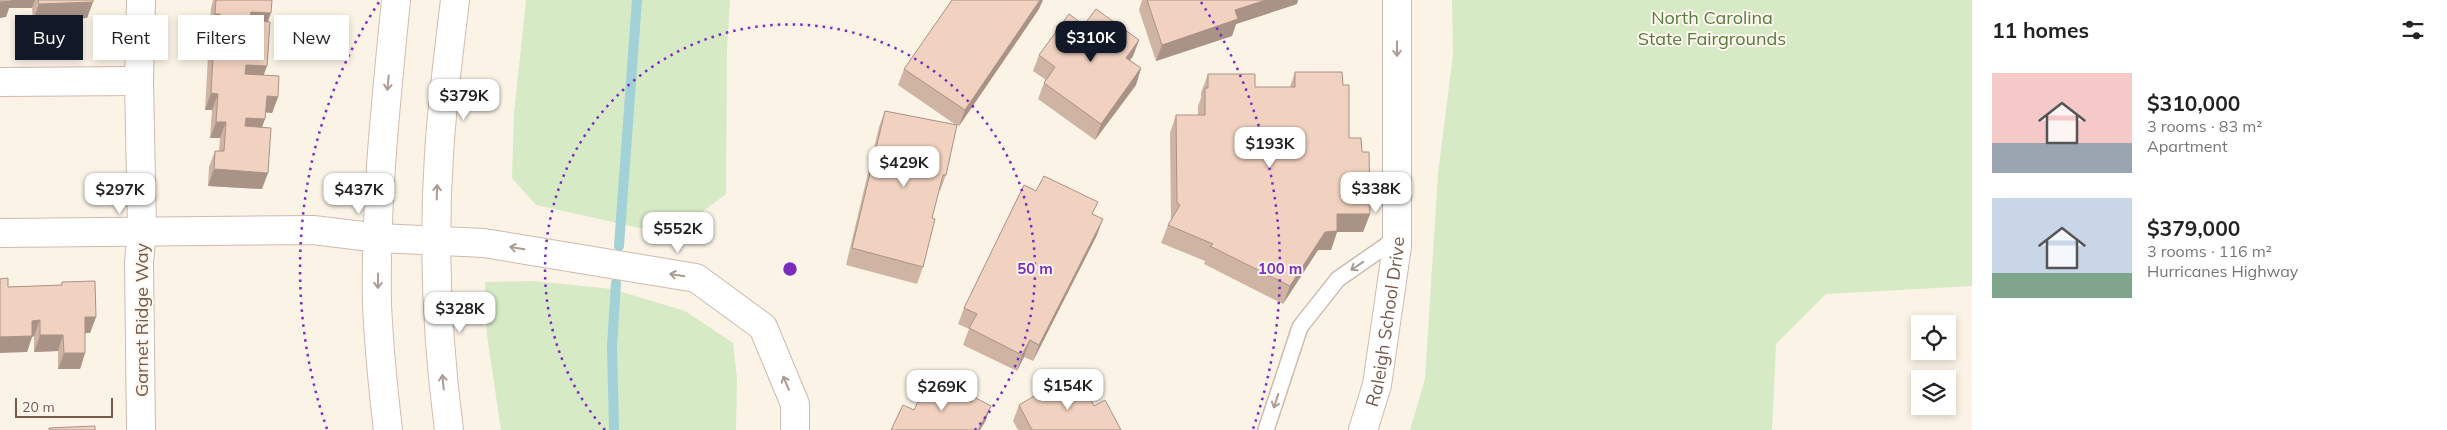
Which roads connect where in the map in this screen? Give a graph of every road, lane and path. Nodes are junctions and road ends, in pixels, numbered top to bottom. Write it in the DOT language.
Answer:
graph roads {
  1 [pos="141,0"];
  2 [pos="396,0"];
  3 [pos="455,0"];
  4 [pos="1397,0"];
  5 [pos="139,81"];
  6 [pos="0,82"];
  7 [pos="142,230"];
  8 [pos="0,233"];
  9 [pos="379,238"];
  10 [pos="1397,238"];
  11 [pos="436,240"];
  12 [pos="142,430"];
  13 [pos="388,430"];
  14 [pos="449,430"];
  15 [pos="795,430"];
  16 [pos="1266,430"];
  17 [pos="1363,430"];
  1 -- 5 [label="street, Garnet Ridge Way"];
  2 -- 9 [label="street, one-way"];
  11 -- 3 [label="street, one-way"];
  4 -- 10 [label="street, Raleigh School Drive, one-way"];
  5 -- 6 [label="street"];
  5 -- 7 [label="street, Garnet Ridge Way"];
  7 -- 8 [label="street"];
  7 -- 9 [label="street"];
  7 -- 12 [label="street, Garnet Ridge Way"];
  9 -- 11 [label="street"];
  9 -- 13 [label="street, one-way"];
  10 -- 16 [label="lane, one-way"];
  10 -- 17 [label="street, Raleigh School Drive"];
  14 -- 11 [label="street, one-way"];
  15 -- 11 [label="street, one-way"];
}
